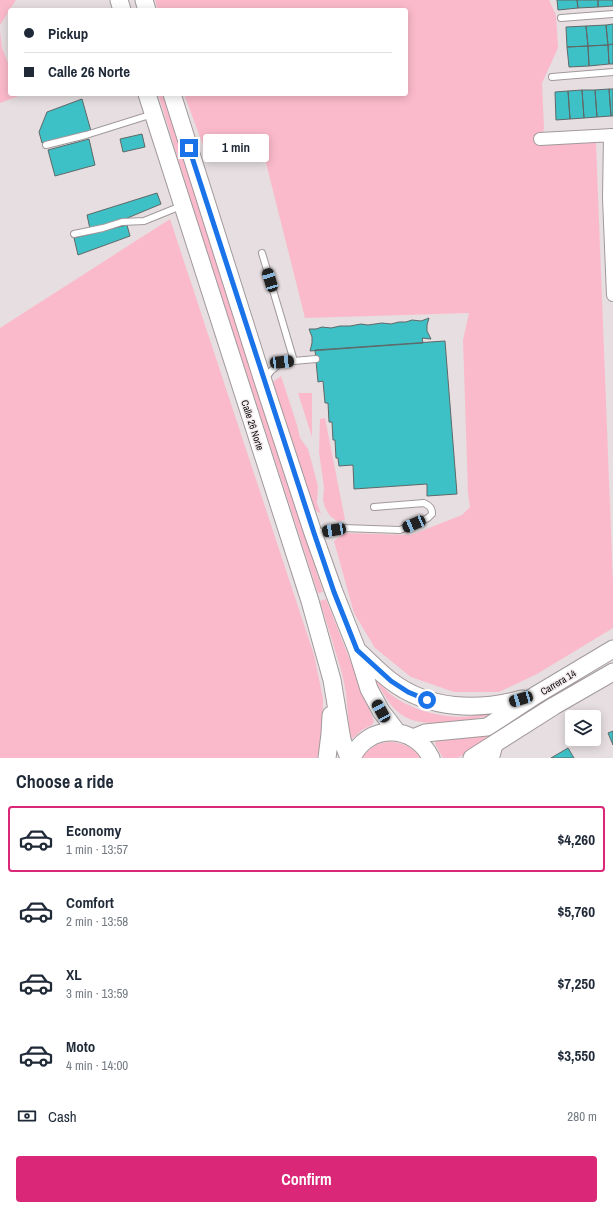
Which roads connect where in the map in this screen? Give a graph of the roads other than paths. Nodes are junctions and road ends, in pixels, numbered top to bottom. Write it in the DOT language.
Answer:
graph roads {
  1 [pos="613,14"];
  2 [pos="561,18"];
  3 [pos="613,72"];
  4 [pos="552,77"];
  5 [pos="148,96"];
  6 [pos="173,99"];
  7 [pos="152,112"];
  8 [pos="612,135"];
  9 [pos="540,139"];
  10 [pos="46,145"];
  11 [pos="611,198"];
  12 [pos="182,206"];
  13 [pos="74,234"];
  14 [pos="262,253"];
  15 [pos="613,295"];
  16 [pos="316,359"];
  17 [pos="294,361"];
  18 [pos="264,381"];
  19 [pos="374,506"];
  20 [pos="314,533"];
  21 [pos="613,649"];
  22 [pos="357,650"];
  23 [pos="613,672"];
  24 [pos="332,680"];
  25 [pos="536,695"];
  26 [pos="397,732"];
  27 [pos="413,738"];
  28 [pos="495,750"];
  29 [pos="326,758"];
  30 [pos="350,758"];
  31 [pos="431,758"];
  32 [pos="472,758"];
  1 -- 2 [label="lane"];
  3 -- 4 [label="lane"];
  5 -- 7 [label="street, Calle 26 Norte"];
  6 -- 18 [label="street"];
  7 -- 10 [label="lane"];
  7 -- 12 [label="street, Calle 26 Norte"];
  8 -- 9 [label="street"];
  8 -- 11 [label="street"];
  11 -- 15 [label="street"];
  12 -- 13 [label="lane"];
  12 -- 24 [label="street, Calle 26 Norte"];
  14 -- 17 [label="lane"];
  16 -- 17 [label="lane"];
  17 -- 18 [label="lane"];
  18 -- 20 [label="street"];
  19 -- 20 [label="lane"];
  20 -- 22 [label="street"];
  21 -- 25 [label="street, Carrera 14"];
  22 -- 25 [label="street"];
  22 -- 26 [label="street"];
  23 -- 28 [label="street, Carrera 14"];
  24 -- 29 [label="street"];
  24 -- 30 [label="street, Calle 26 Norte"];
  25 -- 27 [label="street, Carrera 14"];
  26 -- 27 [label="street"];
  26 -- 30 [label="street"];
  27 -- 31 [label="street"];
  28 -- 32 [label="street, Carrera 14"];
}
